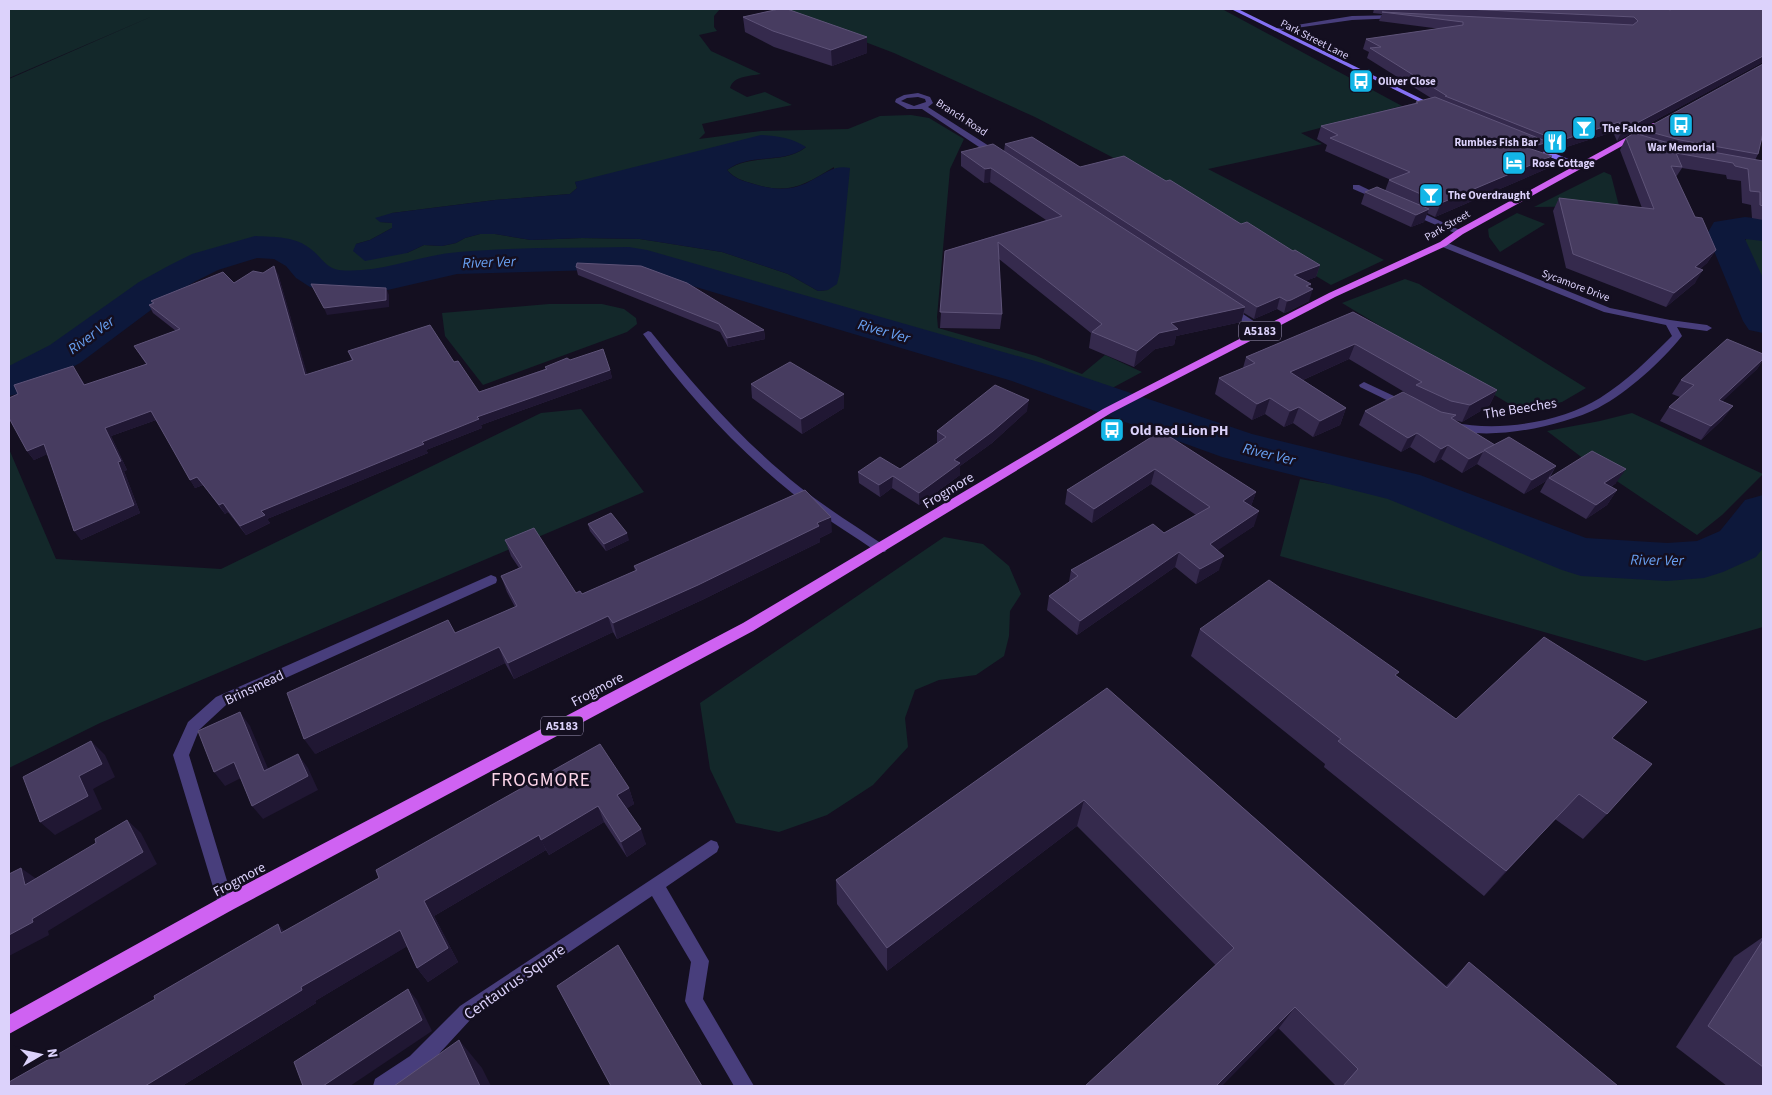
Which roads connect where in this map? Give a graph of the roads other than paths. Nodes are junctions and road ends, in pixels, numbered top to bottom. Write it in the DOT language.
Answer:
graph roads {
  1 [pos="1234,9"];
  2 [pos="1404,18"];
  3 [pos="1274,29"];
  4 [pos="923,107"];
  5 [pos="1446,112"];
  6 [pos="1662,121"];
  7 [pos="1523,144"];
  8 [pos="1007,162"];
  9 [pos="1582,166"];
  10 [pos="1356,187"];
  11 [pos="1392,202"];
  12 [pos="1401,206"];
  13 [pos="1460,232"];
  14 [pos="1443,244"];
  15 [pos="1220,302"];
  16 [pos="1670,323"];
  17 [pos="1707,328"];
  18 [pos="1262,330"];
  19 [pos="648,334"];
  20 [pos="1364,385"];
  21 [pos="1138,395"];
  22 [pos="1414,410"];
  23 [pos="1439,422"];
  24 [pos="881,549"];
  25 [pos="491,580"];
  26 [pos="711,847"];
  27 [pos="655,885"];
  28 [pos="226,904"];
  29 [pos="9,1025"];
  30 [pos="382,1086"];
  31 [pos="745,1086"];
  1 -- 3 [label="street, Park Street Lane"];
  2 -- 3 [label="street"];
  3 -- 5 [label="street, Park Street Lane"];
  4 -- 8 [label="street, Branch Road"];
  6 -- 9 [label="main road, Park Street / A5183"];
  7 -- 9 [label="street"];
  9 -- 13 [label="main road, Park Street / A5183"];
  10 -- 11 [label="street"];
  12 -- 13 [label="street"];
  13 -- 14 [label="main road, Park Street / A5183"];
  14 -- 16 [label="street, Sycamore Drive"];
  14 -- 18 [label="main road, Park Street / A5183"];
  15 -- 18 [label="street"];
  16 -- 17 [label="street, Sycamore Drive"];
  16 -- 23 [label="street, The Beeches"];
  18 -- 21 [label="main road, Park Street / A5183"];
  19 -- 24 [label="street"];
  20 -- 22 [label="street"];
  21 -- 24 [label="main road, Frogmore / A5183"];
  24 -- 28 [label="main road, Frogmore / A5183"];
  25 -- 28 [label="street, Brinsmead"];
  26 -- 27 [label="street, Centaurus Square"];
  27 -- 30 [label="street, Centaurus Square"];
  27 -- 31 [label="street"];
  28 -- 29 [label="main road, Frogmore / A5183"];
}
